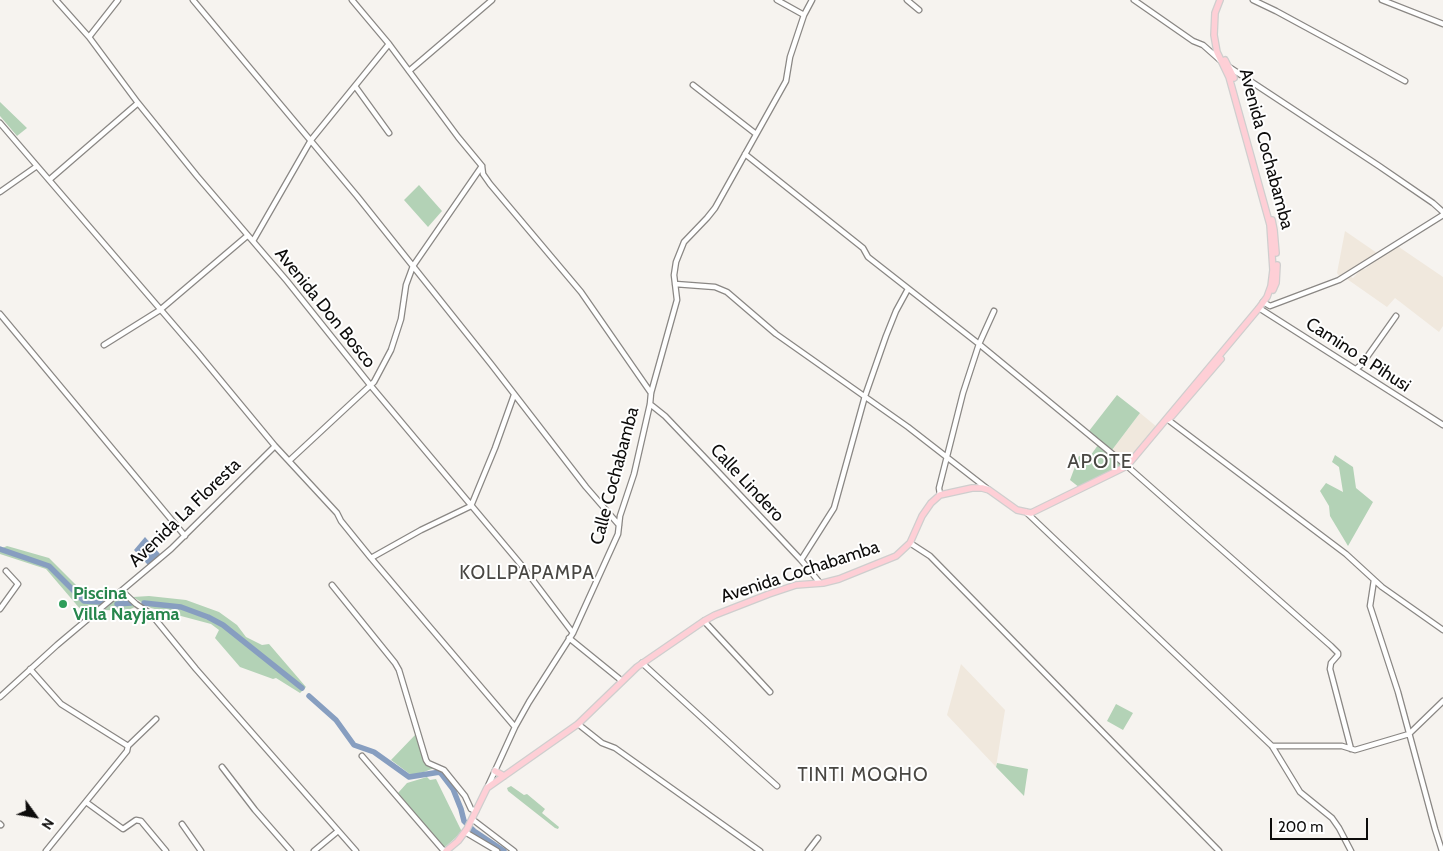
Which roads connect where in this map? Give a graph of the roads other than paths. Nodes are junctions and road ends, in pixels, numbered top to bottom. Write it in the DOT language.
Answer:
graph roads {
  1 [pos="56,0"];
  2 [pos="118,0"];
  3 [pos="193,0"];
  4 [pos="352,0"];
  5 [pos="492,0"];
  6 [pos="777,0"];
  7 [pos="812,0"];
  8 [pos="907,0"];
  9 [pos="1134,0"];
  10 [pos="1221,0"];
  11 [pos="1253,0"];
  12 [pos="1382,0"];
  13 [pos="920,10"];
  14 [pos="804,15"];
  15 [pos="1443,24"];
  16 [pos="89,37"];
  17 [pos="389,44"];
  18 [pos="1227,66"];
  19 [pos="410,71"];
  20 [pos="1405,82"];
  21 [pos="693,85"];
  22 [pos="355,86"];
  23 [pos="138,102"];
  24 [pos="0,124"];
  25 [pos="389,133"];
  26 [pos="756,134"];
  27 [pos="311,140"];
  28 [pos="745,154"];
  29 [pos="37,166"];
  30 [pos="482,166"];
  31 [pos="49,180"];
  32 [pos="0,192"];
  33 [pos="1443,214"];
  34 [pos="247,236"];
  35 [pos="253,241"];
  36 [pos="413,266"];
  37 [pos="675,284"];
  38 [pos="908,289"];
  39 [pos="1265,303"];
  40 [pos="1260,309"];
  41 [pos="160,310"];
  42 [pos="994,311"];
  43 [pos="0,314"];
  44 [pos="1396,316"];
  45 [pos="979,344"];
  46 [pos="104,345"];
  47 [pos="1356,369"];
  48 [pos="372,386"];
  49 [pos="651,393"];
  50 [pos="514,395"];
  51 [pos="865,396"];
  52 [pos="650,404"];
  53 [pos="1167,419"];
  54 [pos="1443,425"];
  55 [pos="275,446"];
  56 [pos="947,457"];
  57 [pos="290,460"];
  58 [pos="1127,466"];
  59 [pos="990,490"];
  60 [pos="940,494"];
  61 [pos="472,506"];
  62 [pos="1026,512"];
  63 [pos="619,525"];
  64 [pos="185,536"];
  65 [pos="910,543"];
  66 [pos="371,558"];
  67 [pos="801,560"];
  68 [pos="6,571"];
  69 [pos="1374,580"];
  70 [pos="820,583"];
  71 [pos="332,585"];
  72 [pos="122,591"];
  73 [pos="0,608"];
  74 [pos="704,621"];
  75 [pos="1443,630"];
  76 [pos="573,633"];
  77 [pos="569,638"];
  78 [pos="642,663"];
  79 [pos="30,669"];
  80 [pos="622,681"];
  81 [pos="770,692"];
  82 [pos="0,697"];
  83 [pos="1443,701"];
  84 [pos="156,719"];
  85 [pos="578,724"];
  86 [pos="515,728"];
  87 [pos="1409,734"];
  88 [pos="128,746"];
  89 [pos="1272,746"];
  90 [pos="1351,749"];
  91 [pos="362,756"];
  92 [pos="222,767"];
  93 [pos="495,771"];
  94 [pos="504,776"];
  95 [pos="778,786"];
  96 [pos="487,788"];
  97 [pos="86,802"];
  98 [pos="476,811"];
  99 [pos="182,824"];
  100 [pos="469,826"];
  101 [pos="338,831"];
  102 [pos="818,838"];
  103 [pos="46,851"];
  104 [pos="166,851"];
  105 [pos="200,851"];
  106 [pos="291,851"];
  107 [pos="314,851"];
  108 [pos="356,851"];
  109 [pos="445,851"];
  110 [pos="497,851"];
  111 [pos="514,851"];
  112 [pos="760,851"];
  113 [pos="808,851"];
  114 [pos="1219,851"];
  115 [pos="1351,851"];
  116 [pos="1442,851"];
  1 -- 16 [label="street, Avenida Don Bosco"];
  2 -- 16 [label="street"];
  3 -- 27 [label="street"];
  4 -- 17 [label="street"];
  5 -- 19 [label="street"];
  6 -- 14 [label="street"];
  7 -- 14 [label="street, Calle Cochabamba"];
  8 -- 13 [label="street"];
  9 -- 18 [label="street"];
  10 -- 18 [label="main road, Avenida Cochabamba"];
  11 -- 20 [label="street"];
  12 -- 15 [label="street"];
  14 -- 26 [label="street, Calle Cochabamba"];
  16 -- 23 [label="street, Avenida Don Bosco"];
  17 -- 19 [label="street"];
  17 -- 22 [label="street"];
  18 -- 33 [label="street"];
  18 -- 39 [label="main road, Avenida Cochabamba"];
  19 -- 30 [label="street"];
  21 -- 26 [label="street"];
  22 -- 25 [label="street"];
  22 -- 27 [label="street"];
  23 -- 31 [label="street"];
  23 -- 34 [label="street, Avenida Don Bosco"];
  24 -- 29 [label="street"];
  26 -- 28 [label="street, Calle Cochabamba"];
  27 -- 35 [label="street"];
  27 -- 36 [label="street"];
  28 -- 37 [label="street, Calle Cochabamba"];
  28 -- 38 [label="street"];
  29 -- 31 [label="street"];
  29 -- 32 [label="street"];
  30 -- 36 [label="street"];
  30 -- 49 [label="street"];
  31 -- 41 [label="street"];
  33 -- 39 [label="street"];
  34 -- 35 [label="street, Avenida Don Bosco"];
  34 -- 41 [label="street"];
  35 -- 48 [label="street, Avenida Don Bosco"];
  36 -- 48 [label="street"];
  36 -- 50 [label="street"];
  37 -- 49 [label="street, Calle Cochabamba"];
  37 -- 51 [label="street"];
  38 -- 45 [label="street"];
  38 -- 51 [label="street"];
  39 -- 40 [label="main road, Avenida Cochabamba"];
  40 -- 47 [label="street, Camino a Pihusi"];
  40 -- 53 [label="main road, Avenida Cochabamba"];
  41 -- 46 [label="street"];
  41 -- 55 [label="street"];
  42 -- 45 [label="street"];
  43 -- 64 [label="street"];
  44 -- 47 [label="street"];
  45 -- 56 [label="street"];
  45 -- 58 [label="street"];
  47 -- 54 [label="street, Camino a Pihusi"];
  48 -- 57 [label="street"];
  48 -- 61 [label="street, Avenida Don Bosco"];
  49 -- 52 [label="street, Calle Cochabamba"];
  50 -- 61 [label="street"];
  50 -- 63 [label="street"];
  51 -- 56 [label="street"];
  51 -- 67 [label="street"];
  52 -- 63 [label="street, Calle Cochabamba"];
  52 -- 67 [label="street, Calle Lindero"];
  53 -- 58 [label="main road, Avenida Cochabamba"];
  53 -- 69 [label="street"];
  55 -- 57 [label="street"];
  55 -- 64 [label="street, Avenida La Floresta"];
  56 -- 59 [label="street"];
  56 -- 60 [label="street"];
  57 -- 66 [label="street"];
  58 -- 62 [label="main road, Avenida Cochabamba"];
  58 -- 90 [label="street"];
  59 -- 60 [label="main road"];
  59 -- 62 [label="main road"];
  60 -- 65 [label="main road, Avenida Cochabamba"];
  61 -- 66 [label="street"];
  61 -- 76 [label="street, Avenida Don Bosco"];
  62 -- 89 [label="street"];
  63 -- 76 [label="street, Calle Cochabamba"];
  64 -- 72 [label="street, Avenida La Floresta"];
  65 -- 70 [label="main road, Avenida Cochabamba"];
  65 -- 114 [label="street"];
  66 -- 86 [label="street"];
  67 -- 70 [label="street, Calle Lindero"];
  68 -- 73 [label="street"];
  69 -- 75 [label="street"];
  69 -- 87 [label="street"];
  70 -- 74 [label="main road, Avenida Cochabamba"];
  71 -- 98 [label="street"];
  72 -- 79 [label="street, Avenida La Floresta"];
  72 -- 101 [label="street"];
  74 -- 78 [label="main road, Avenida Cochabamba"];
  74 -- 81 [label="street"];
  76 -- 77 [label="street, Calle Cochabamba"];
  77 -- 80 [label="street"];
  77 -- 86 [label="street, Calle Cochabamba"];
  78 -- 80 [label="main road, Avenida Cochabamba"];
  78 -- 95 [label="street"];
  79 -- 82 [label="street, Avenida La Floresta"];
  79 -- 88 [label="street"];
  80 -- 85 [label="main road, Avenida Cochabamba"];
  83 -- 87 [label="street"];
  84 -- 88 [label="street"];
  85 -- 94 [label="main road, Avenida Cochabamba"];
  85 -- 112 [label="street"];
  86 -- 93 [label="street, Calle Cochabamba"];
  87 -- 90 [label="street"];
  87 -- 116 [label="street"];
  88 -- 97 [label="street"];
  89 -- 90 [label="street"];
  89 -- 115 [label="street"];
  91 -- 109 [label="street"];
  92 -- 106 [label="street"];
  93 -- 94 [label="main road"];
  93 -- 96 [label="street, Calle Cochabamba"];
  94 -- 96 [label="main road, Avenida Cochabamba"];
  96 -- 98 [label="main road, Calle Cochabamba"];
  97 -- 103 [label="street"];
  97 -- 104 [label="street"];
  98 -- 100 [label="main road, Calle Cochabamba"];
  99 -- 105 [label="street"];
  100 -- 109 [label="main road, Calle Cochabamba"];
  100 -- 110 [label="street"];
  100 -- 111 [label="street"];
  101 -- 107 [label="street"];
  101 -- 108 [label="street"];
  102 -- 113 [label="street"];
}
